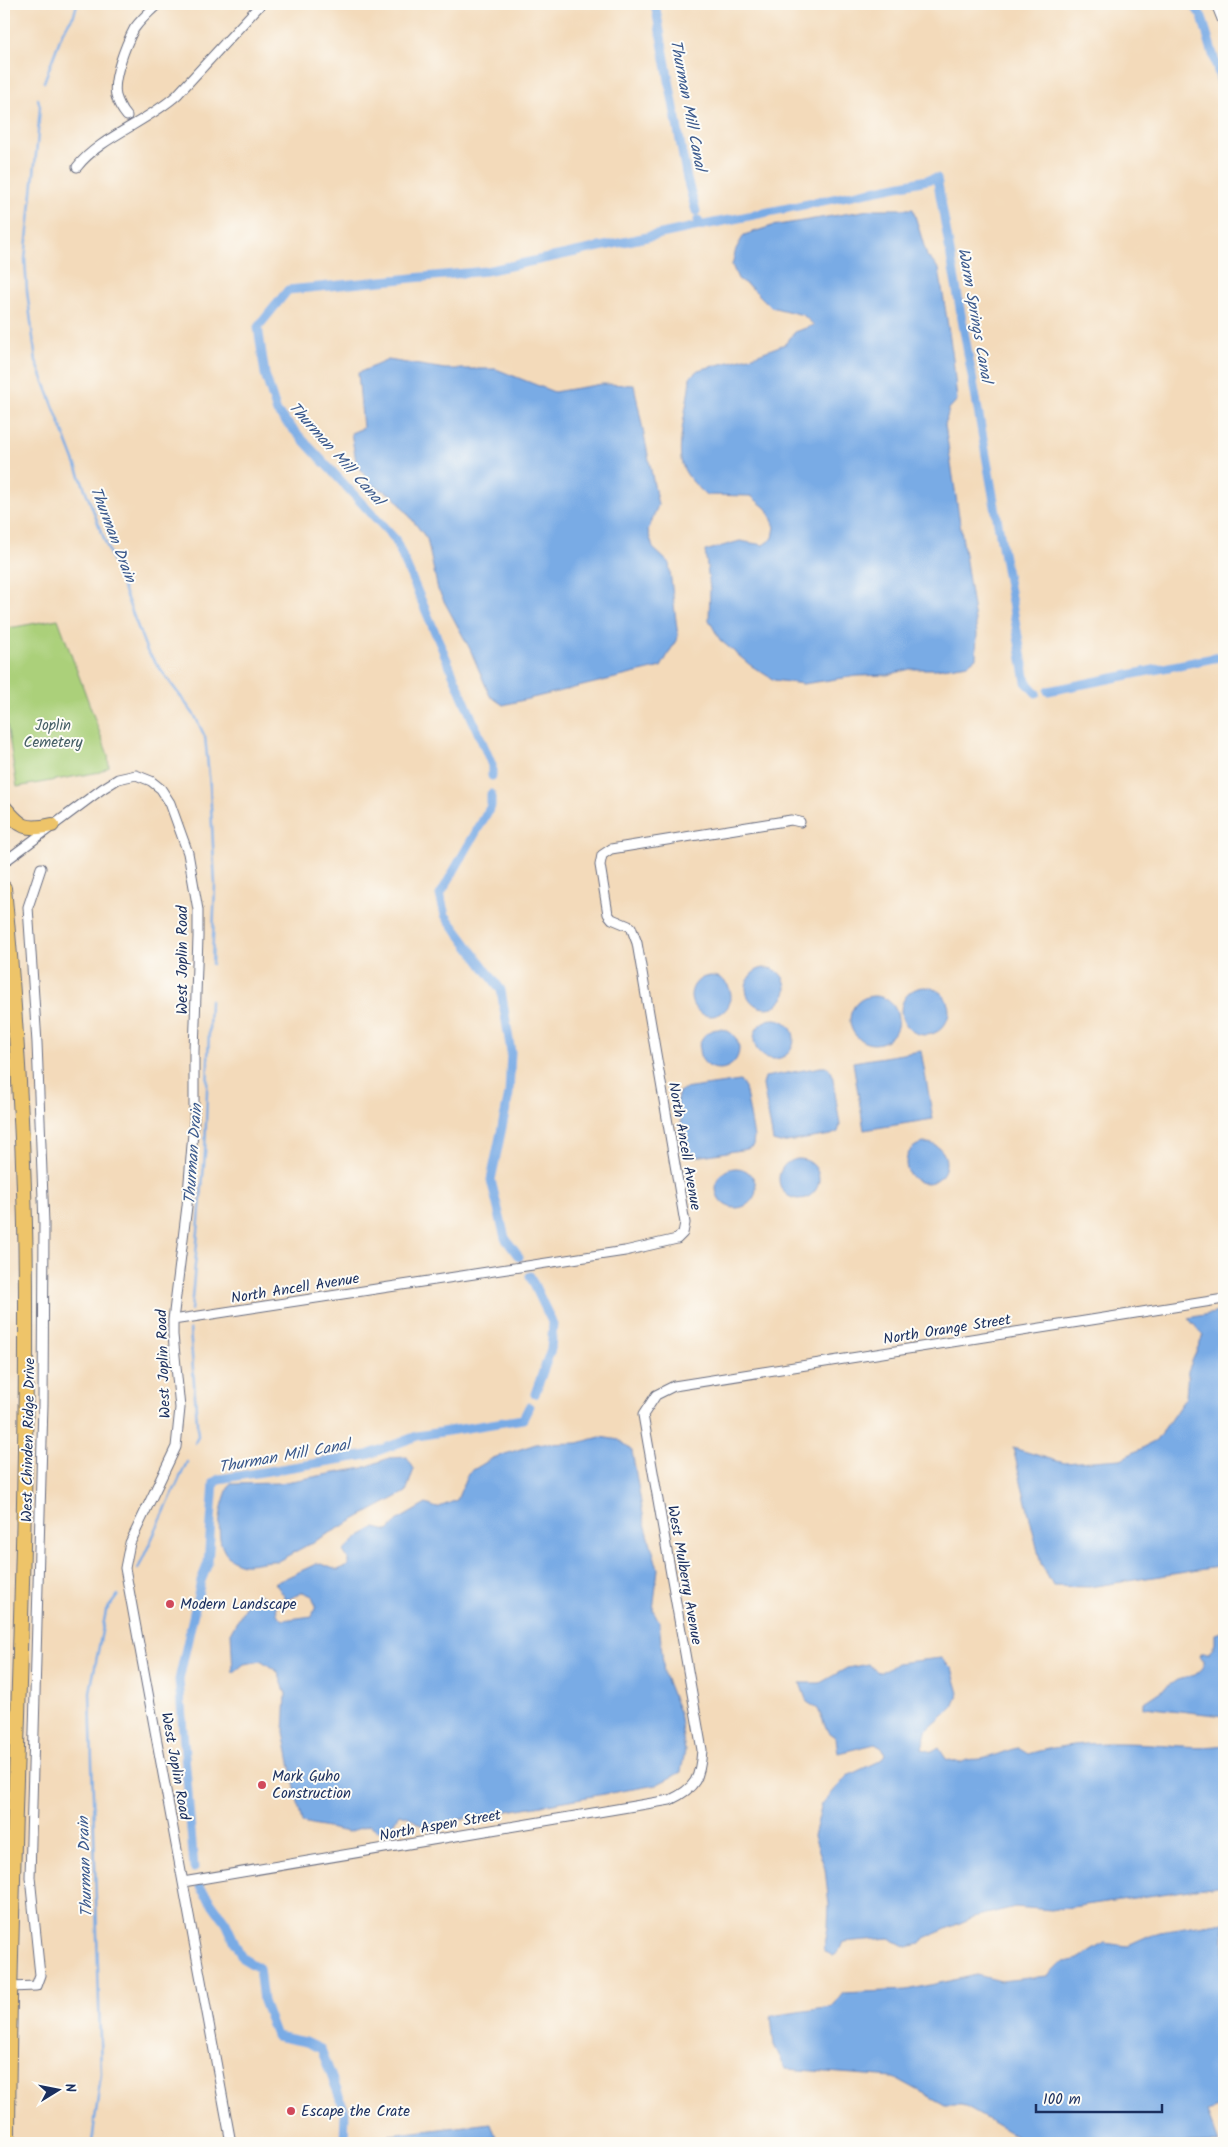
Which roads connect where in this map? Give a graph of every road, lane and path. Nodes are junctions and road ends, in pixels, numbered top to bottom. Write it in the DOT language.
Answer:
graph roads {
  1 [pos="158,4"];
  2 [pos="260,4"];
  3 [pos="1216,4"];
  4 [pos="1224,24"];
  5 [pos="127,116"];
  6 [pos="77,168"];
  7 [pos="4,807"];
  8 [pos="800,822"];
  9 [pos="52,825"];
  10 [pos="4,862"];
  11 [pos="41,868"];
  12 [pos="4,888"];
  13 [pos="1224,1299"];
  14 [pos="173,1320"];
  15 [pos="674,1386"];
  16 [pos="696,1782"];
  17 [pos="183,1882"];
  18 [pos="10,1987"];
  19 [pos="8,2143"];
  20 [pos="232,2143"];
  1 -- 5 [label="street"];
  2 -- 6 [label="street"];
  3 -- 4 [label="street"];
  7 -- 9 [label="main road"];
  8 -- 14 [label="street, North Ancell Avenue"];
  9 -- 10 [label="street, West Joplin Road"];
  9 -- 14 [label="street, West Joplin Road"];
  11 -- 18 [label="street, West Chinden Ridge Drive"];
  12 -- 18 [label="main road"];
  13 -- 15 [label="street, North Orange Street"];
  14 -- 17 [label="street, West Joplin Road"];
  15 -- 16 [label="street, West Mulberry Avenue"];
  16 -- 17 [label="street, North Aspen Street"];
  17 -- 20 [label="street, West Joplin Road"];
  18 -- 19 [label="main road"];
}
